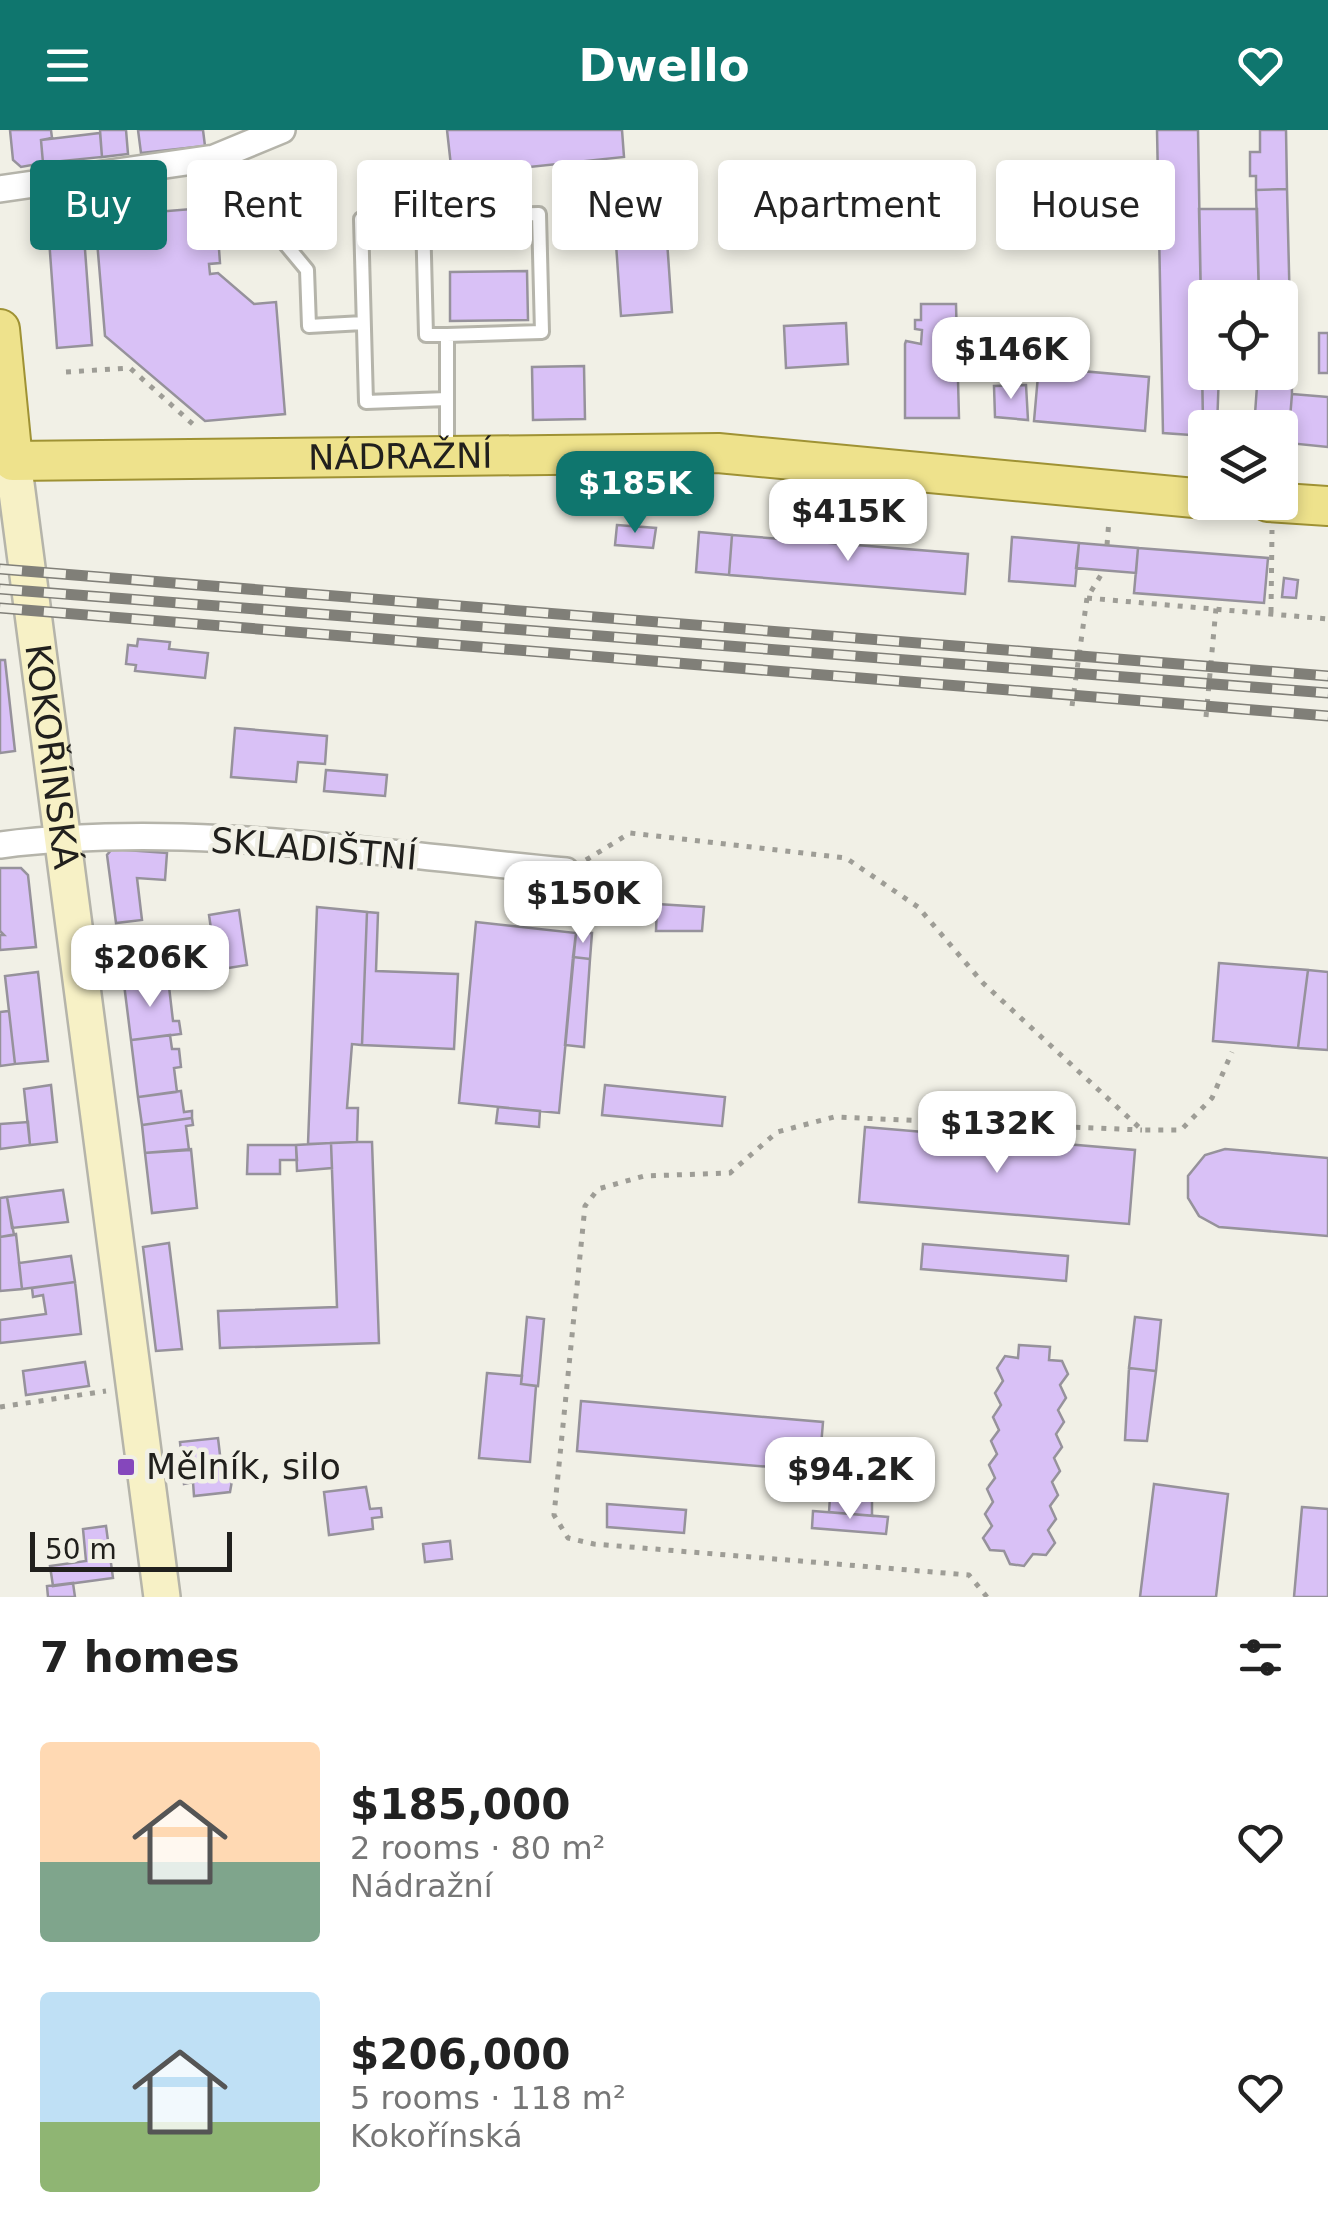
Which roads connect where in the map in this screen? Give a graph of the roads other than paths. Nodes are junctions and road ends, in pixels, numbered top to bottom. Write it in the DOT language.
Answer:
graph roads {
  1 [pos="282,130"];
  2 [pos="214,158"];
  3 [pos="0,189"];
  4 [pos="532,214"];
  5 [pos="362,250"];
  6 [pos="424,250"];
  7 [pos="363,323"];
  8 [pos="0,330"];
  9 [pos="446,335"];
  10 [pos="447,399"];
  11 [pos="447,454"];
  12 [pos="13,461"];
  13 [pos="1188,497"];
  14 [pos="1328,506"];
  15 [pos="1298,510"];
  16 [pos="62,837"];
  17 [pos="0,846"];
  18 [pos="566,872"];
  19 [pos="162,1597"];
  1 -- 2 [label="street"];
  2 -- 3 [label="street"];
  2 -- 7 [label="lane"];
  4 -- 9 [label="lane"];
  5 -- 7 [label="lane"];
  6 -- 9 [label="lane"];
  7 -- 10 [label="lane"];
  8 -- 12 [label="main road, KOKOŘÍNSKÁ"];
  9 -- 10 [label="lane"];
  10 -- 11 [label="lane"];
  11 -- 12 [label="main road, NÁDRAŽNÍ"];
  11 -- 13 [label="main road, NÁDRAŽNÍ"];
  12 -- 16 [label="main road, KOKOŘÍNSKÁ"];
  14 -- 15 [label="main road"];
  16 -- 17 [label="street, SKLADIŠTNÍ"];
  16 -- 18 [label="street, SKLADIŠTNÍ"];
  16 -- 19 [label="main road, KOKOŘÍNSKÁ"];
}
